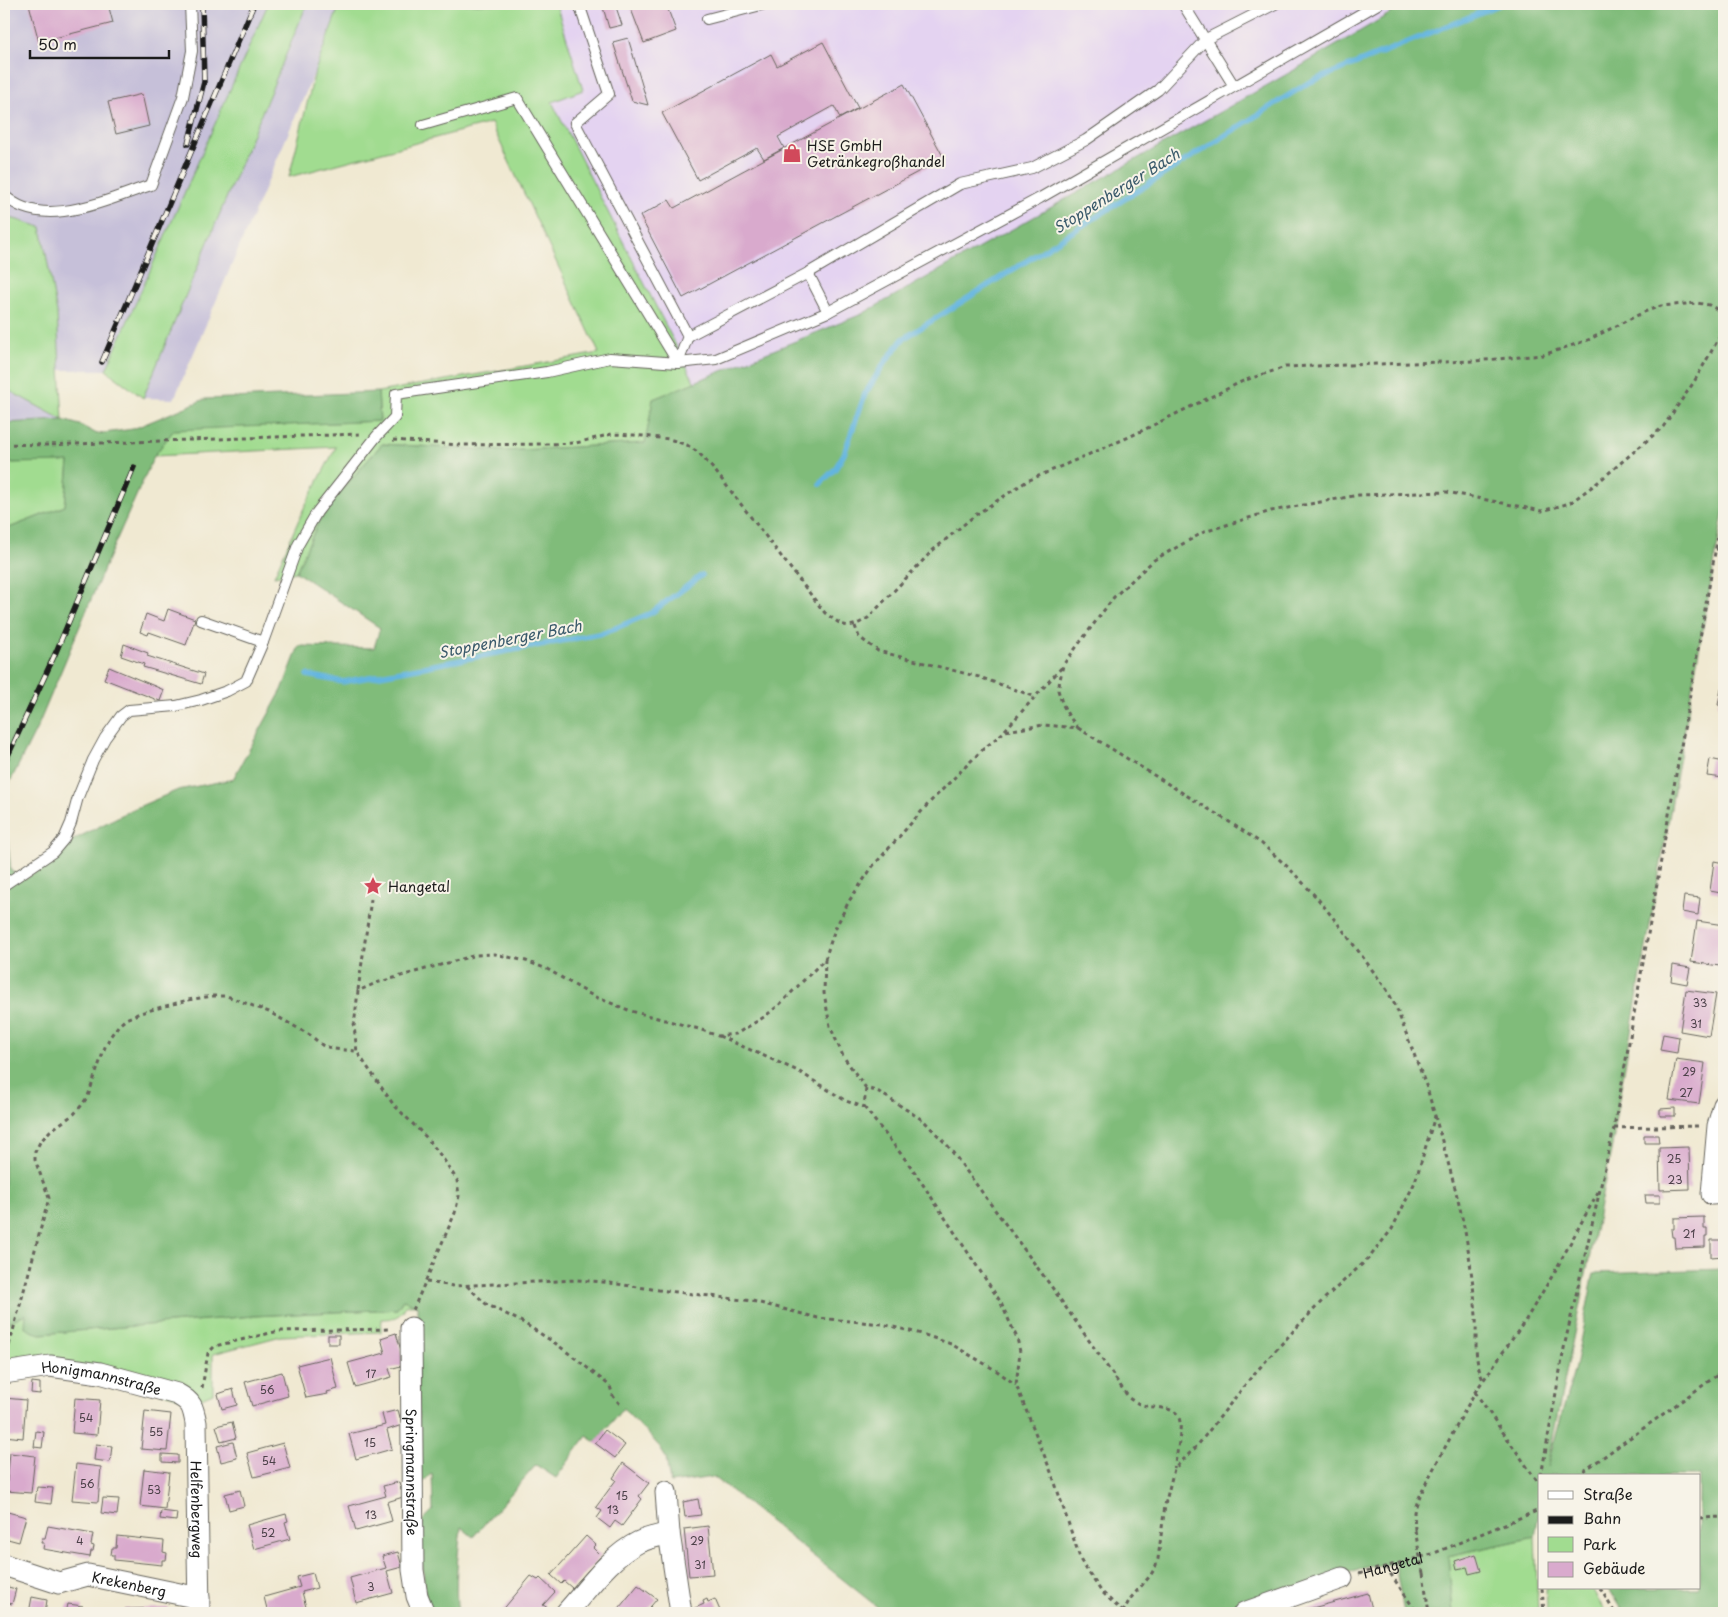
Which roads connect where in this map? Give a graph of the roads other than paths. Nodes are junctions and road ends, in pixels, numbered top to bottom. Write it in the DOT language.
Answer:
graph roads {
  1 [pos="190,4"];
  2 [pos="578,4"];
  3 [pos="765,4"];
  4 [pos="1183,4"];
  5 [pos="1275,4"];
  6 [pos="1378,4"];
  7 [pos="707,19"];
  8 [pos="1206,39"];
  9 [pos="1234,86"];
  10 [pos="423,125"];
  11 [pos="4,195"];
  12 [pos="808,273"];
  13 [pos="828,312"];
  14 [pos="688,336"];
  15 [pos="678,363"];
  16 [pos="200,620"];
  17 [pos="263,642"];
  18 [pos="4,885"];
  19 [pos="1722,1115"];
  20 [pos="1724,1194"];
  21 [pos="411,1328"];
  22 [pos="4,1373"];
  23 [pos="193,1406"];
  24 [pos="666,1492"];
  25 [pos="669,1534"];
  26 [pos="4,1565"];
  27 [pos="1342,1578"];
  28 [pos="199,1606"];
  29 [pos="424,1613"];
  30 [pos="566,1613"];
  31 [pos="681,1613"];
  32 [pos="1244,1613"];
  1 -- 11 [label="lane"];
  2 -- 14 [label="lane"];
  3 -- 7 [label="lane"];
  4 -- 8 [label="lane"];
  5 -- 8 [label="lane"];
  6 -- 9 [label="lane"];
  8 -- 9 [label="lane"];
  8 -- 12 [label="lane"];
  9 -- 13 [label="lane"];
  10 -- 15 [label="lane"];
  12 -- 13 [label="lane"];
  12 -- 14 [label="lane"];
  13 -- 15 [label="lane"];
  14 -- 15 [label="lane"];
  15 -- 17 [label="lane"];
  16 -- 17 [label="lane"];
  17 -- 18 [label="lane"];
  19 -- 20 [label="street"];
  21 -- 29 [label="street, Springmannstraße"];
  22 -- 23 [label="street, Honigmannstraße"];
  23 -- 28 [label="street, Helfenbergweg"];
  24 -- 25 [label="street"];
  25 -- 30 [label="street"];
  25 -- 31 [label="street"];
  26 -- 28 [label="street, Krekenberg"];
  27 -- 32 [label="street"];
}
